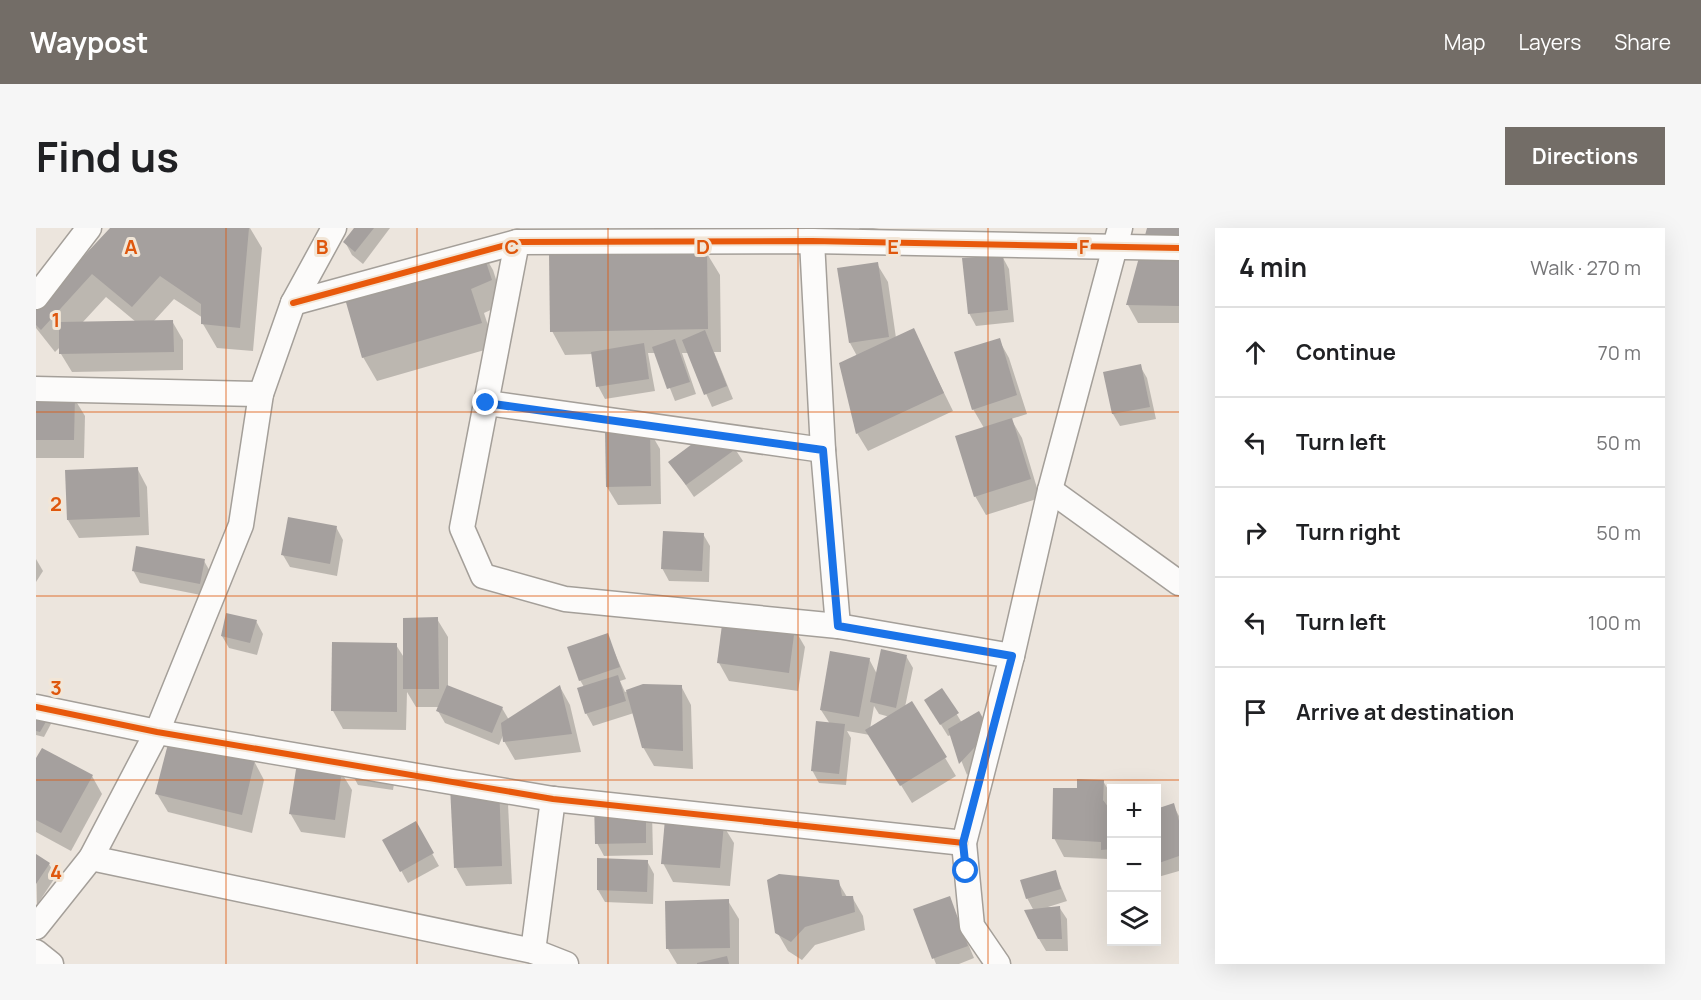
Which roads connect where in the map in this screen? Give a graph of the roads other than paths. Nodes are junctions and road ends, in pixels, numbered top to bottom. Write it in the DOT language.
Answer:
graph roads {
  1 [pos="89,228"];
  2 [pos="334,228"];
  3 [pos="1118,237"];
  4 [pos="812,241"];
  5 [pos="517,242"];
  6 [pos="1179,248"];
  7 [pos="36,297"];
  8 [pos="293,303"];
  9 [pos="36,389"];
  10 [pos="261,393"];
  11 [pos="486,403"];
  12 [pos="823,450"];
  13 [pos="1050,490"];
  14 [pos="1179,583"];
  15 [pos="838,626"];
  16 [pos="1012,656"];
  17 [pos="36,707"];
  18 [pos="157,732"];
  19 [pos="553,799"];
  20 [pos="963,843"];
  21 [pos="91,858"];
  22 [pos="36,927"];
  23 [pos="533,951"];
  24 [pos="36,952"];
  25 [pos="51,964"];
  26 [pos="566,964"];
  27 [pos="998,964"];
  1 -- 7 [label="street"];
  2 -- 8 [label="street"];
  3 -- 4 [label="street"];
  3 -- 6 [label="street"];
  3 -- 13 [label="street"];
  4 -- 5 [label="street"];
  4 -- 12 [label="street"];
  5 -- 8 [label="street"];
  5 -- 11 [label="street"];
  8 -- 10 [label="street"];
  9 -- 10 [label="street"];
  10 -- 18 [label="street"];
  11 -- 12 [label="street"];
  11 -- 15 [label="street"];
  12 -- 15 [label="street"];
  13 -- 14 [label="street"];
  13 -- 16 [label="street"];
  15 -- 16 [label="street"];
  16 -- 20 [label="street"];
  17 -- 18 [label="street"];
  18 -- 19 [label="street"];
  18 -- 21 [label="street"];
  19 -- 20 [label="street"];
  19 -- 23 [label="street"];
  20 -- 27 [label="street"];
  21 -- 22 [label="street"];
  21 -- 23 [label="street"];
  23 -- 26 [label="street"];
  24 -- 25 [label="street"];
}
